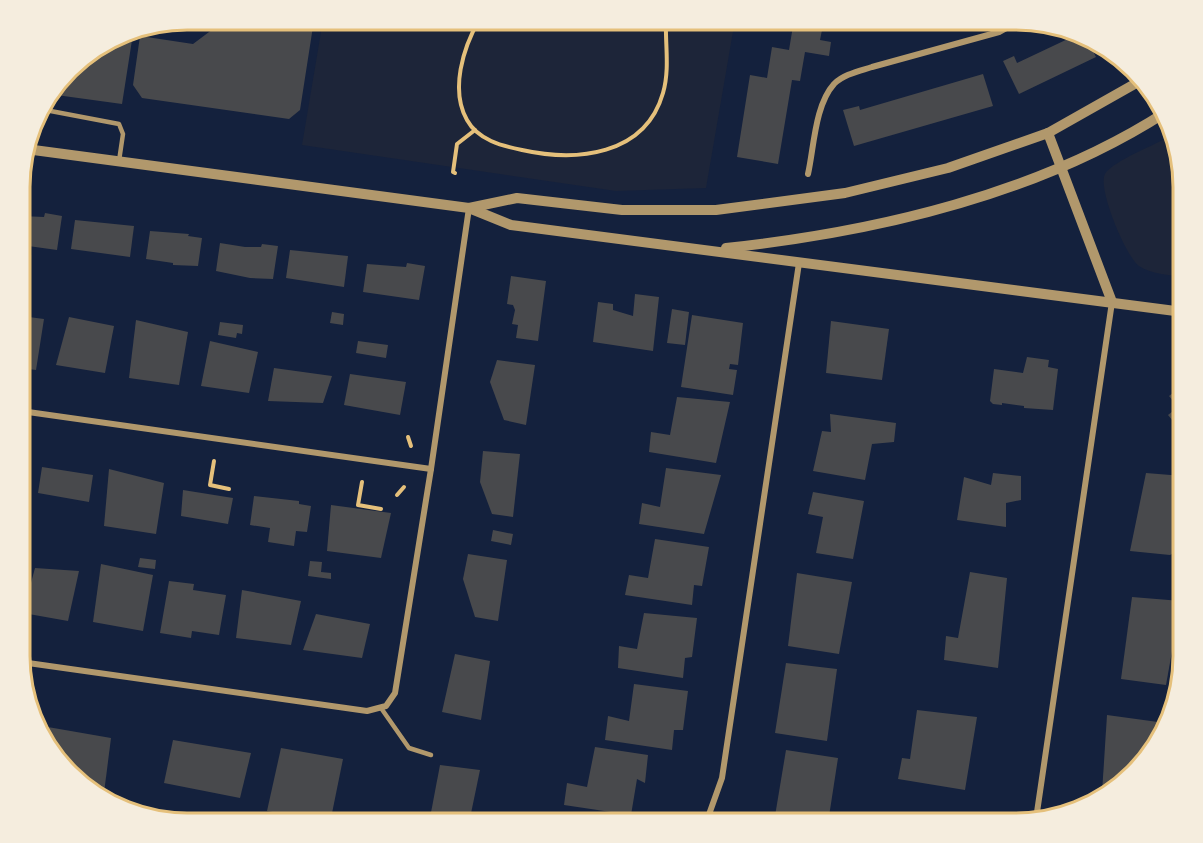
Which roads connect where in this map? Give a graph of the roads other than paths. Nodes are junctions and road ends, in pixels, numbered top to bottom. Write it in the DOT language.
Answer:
graph roads {
  1 [pos="1003,30"];
  2 [pos="1135,84"];
  3 [pos="50,111"];
  4 [pos="1157,118"];
  5 [pos="1048,133"];
  6 [pos="34,150"];
  7 [pos="119,161"];
  8 [pos="1061,169"];
  9 [pos="808,174"];
  10 [pos="469,208"];
  11 [pos="711,250"];
  12 [pos="799,263"];
  13 [pos="1112,302"];
  14 [pos="1173,311"];
  15 [pos="30,412"];
  16 [pos="431,470"];
  17 [pos="30,663"];
  18 [pos="381,708"];
  19 [pos="431,755"];
  20 [pos="1037,811"];
  21 [pos="710,813"];
  1 -- 9 [label="street"];
  2 -- 5 [label="street"];
  3 -- 7 [label="lane"];
  4 -- 8 [label="street"];
  5 -- 8 [label="street"];
  5 -- 10 [label="street"];
  6 -- 7 [label="street"];
  7 -- 10 [label="street"];
  8 -- 11 [label="street"];
  8 -- 13 [label="street"];
  10 -- 11 [label="street"];
  10 -- 16 [label="street"];
  11 -- 12 [label="street"];
  12 -- 13 [label="street"];
  12 -- 21 [label="street"];
  13 -- 14 [label="street"];
  13 -- 20 [label="street"];
  15 -- 16 [label="street"];
  16 -- 18 [label="street"];
  17 -- 18 [label="street"];
  18 -- 19 [label="lane"];
}
